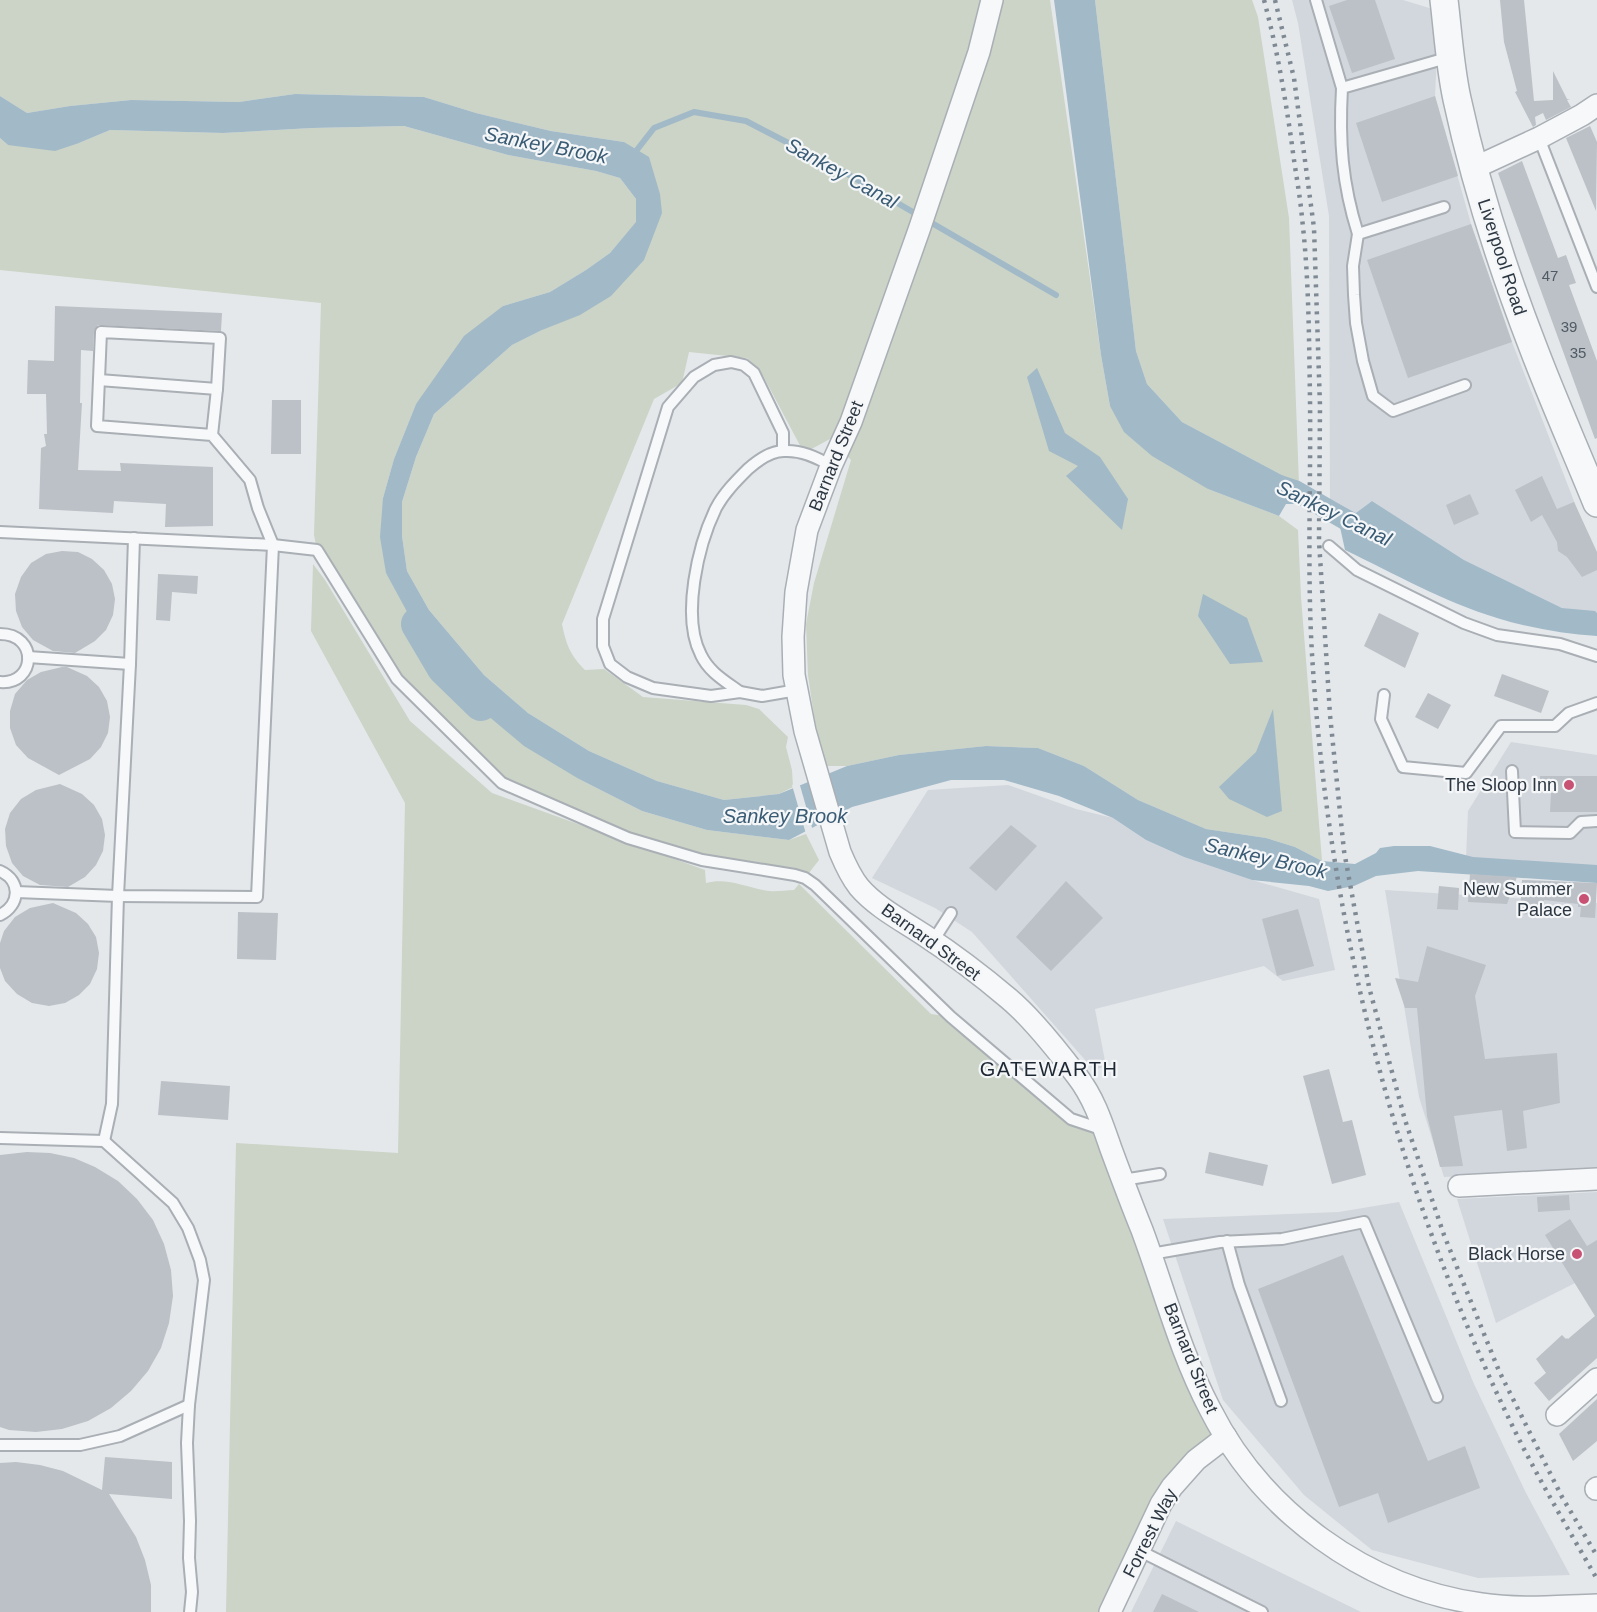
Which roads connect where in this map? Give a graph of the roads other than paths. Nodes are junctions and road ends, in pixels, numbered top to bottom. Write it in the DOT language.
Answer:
graph roads {
  1 [pos="992,0"];
  2 [pos="1316,0"];
  3 [pos="1444,0"];
  4 [pos="1450,57"];
  5 [pos="1342,88"];
  6 [pos="1597,105"];
  7 [pos="1539,138"];
  8 [pos="1474,168"];
  9 [pos="1444,207"];
  10 [pos="1358,234"];
  11 [pos="1597,287"];
  12 [pos="99,380"];
  13 [pos="1465,385"];
  14 [pos="217,389"];
  15 [pos="212,435"];
  16 [pos="783,450"];
  17 [pos="831,465"];
  18 [pos="1597,503"];
  19 [pos="0,532"];
  20 [pos="134,538"];
  21 [pos="273,545"];
  22 [pos="1329,546"];
  23 [pos="0,634"];
  24 [pos="1597,656"];
  25 [pos="28,657"];
  26 [pos="130,664"];
  27 [pos="0,682"];
  28 [pos="797,690"];
  29 [pos="740,692"];
  30 [pos="1384,695"];
  31 [pos="1597,703"];
  32 [pos="1512,771"];
  33 [pos="1597,821"];
  34 [pos="0,872"];
  35 [pos="16,892"];
  36 [pos="118,896"];
  37 [pos="951,913"];
  38 [pos="0,915"];
  39 [pos="933,941"];
  40 [pos="1104,1130"];
  41 [pos="0,1138"];
  42 [pos="104,1141"];
  43 [pos="1160,1174"];
  44 [pos="1597,1179"];
  45 [pos="1123,1180"];
  46 [pos="1460,1186"];
  47 [pos="1227,1241"];
  48 [pos="1151,1254"];
  49 [pos="1597,1379"];
  50 [pos="1437,1397"];
  51 [pos="1281,1401"];
  52 [pos="189,1406"];
  53 [pos="1557,1415"];
  54 [pos="1226,1437"];
  55 [pos="0,1445"];
  56 [pos="1140,1551"];
  57 [pos="1597,1605"];
  58 [pos="190,1612"];
  59 [pos="1110,1612"];
  60 [pos="1262,1612"];
  1 -- 17 [label="street, Barnard Street"];
  2 -- 5 [label="lane"];
  3 -- 4 [label="street, Liverpool Road"];
  4 -- 5 [label="lane"];
  4 -- 8 [label="street, Liverpool Road"];
  5 -- 10 [label="lane"];
  6 -- 7 [label="street"];
  7 -- 8 [label="street"];
  7 -- 11 [label="lane"];
  8 -- 18 [label="street, Liverpool Road"];
  9 -- 10 [label="lane"];
  10 -- 13 [label="lane"];
  12 -- 14 [label="lane"];
  12 -- 14 [label="lane"];
  12 -- 15 [label="lane"];
  14 -- 15 [label="lane"];
  15 -- 21 [label="lane"];
  16 -- 17 [label="lane"];
  16 -- 29 [label="lane"];
  16 -- 29 [label="lane"];
  17 -- 28 [label="street, Barnard Street"];
  19 -- 20 [label="lane"];
  20 -- 21 [label="lane"];
  20 -- 26 [label="lane"];
  21 -- 36 [label="lane"];
  21 -- 40 [label="lane"];
  22 -- 24 [label="lane"];
  23 -- 25 [label="lane"];
  25 -- 26 [label="lane"];
  25 -- 27 [label="lane"];
  26 -- 36 [label="lane"];
  28 -- 29 [label="lane"];
  28 -- 39 [label="street, Barnard Street"];
  30 -- 31 [label="lane"];
  32 -- 33 [label="lane"];
  34 -- 35 [label="lane"];
  35 -- 36 [label="lane"];
  35 -- 38 [label="lane"];
  36 -- 42 [label="lane"];
  37 -- 39 [label="lane"];
  39 -- 40 [label="street, Barnard Street"];
  40 -- 45 [label="street, Barnard Street"];
  41 -- 42 [label="lane"];
  42 -- 52 [label="lane"];
  43 -- 45 [label="lane"];
  44 -- 46 [label="street"];
  45 -- 48 [label="street, Barnard Street"];
  47 -- 48 [label="lane"];
  47 -- 50 [label="lane"];
  47 -- 51 [label="lane"];
  48 -- 54 [label="street, Barnard Street"];
  49 -- 53 [label="street"];
  52 -- 55 [label="lane"];
  52 -- 58 [label="lane"];
  54 -- 56 [label="street, Forrest Way"];
  54 -- 57 [label="street, Barnard Street"];
  56 -- 59 [label="street, Forrest Way"];
  56 -- 60 [label="lane"];
}
